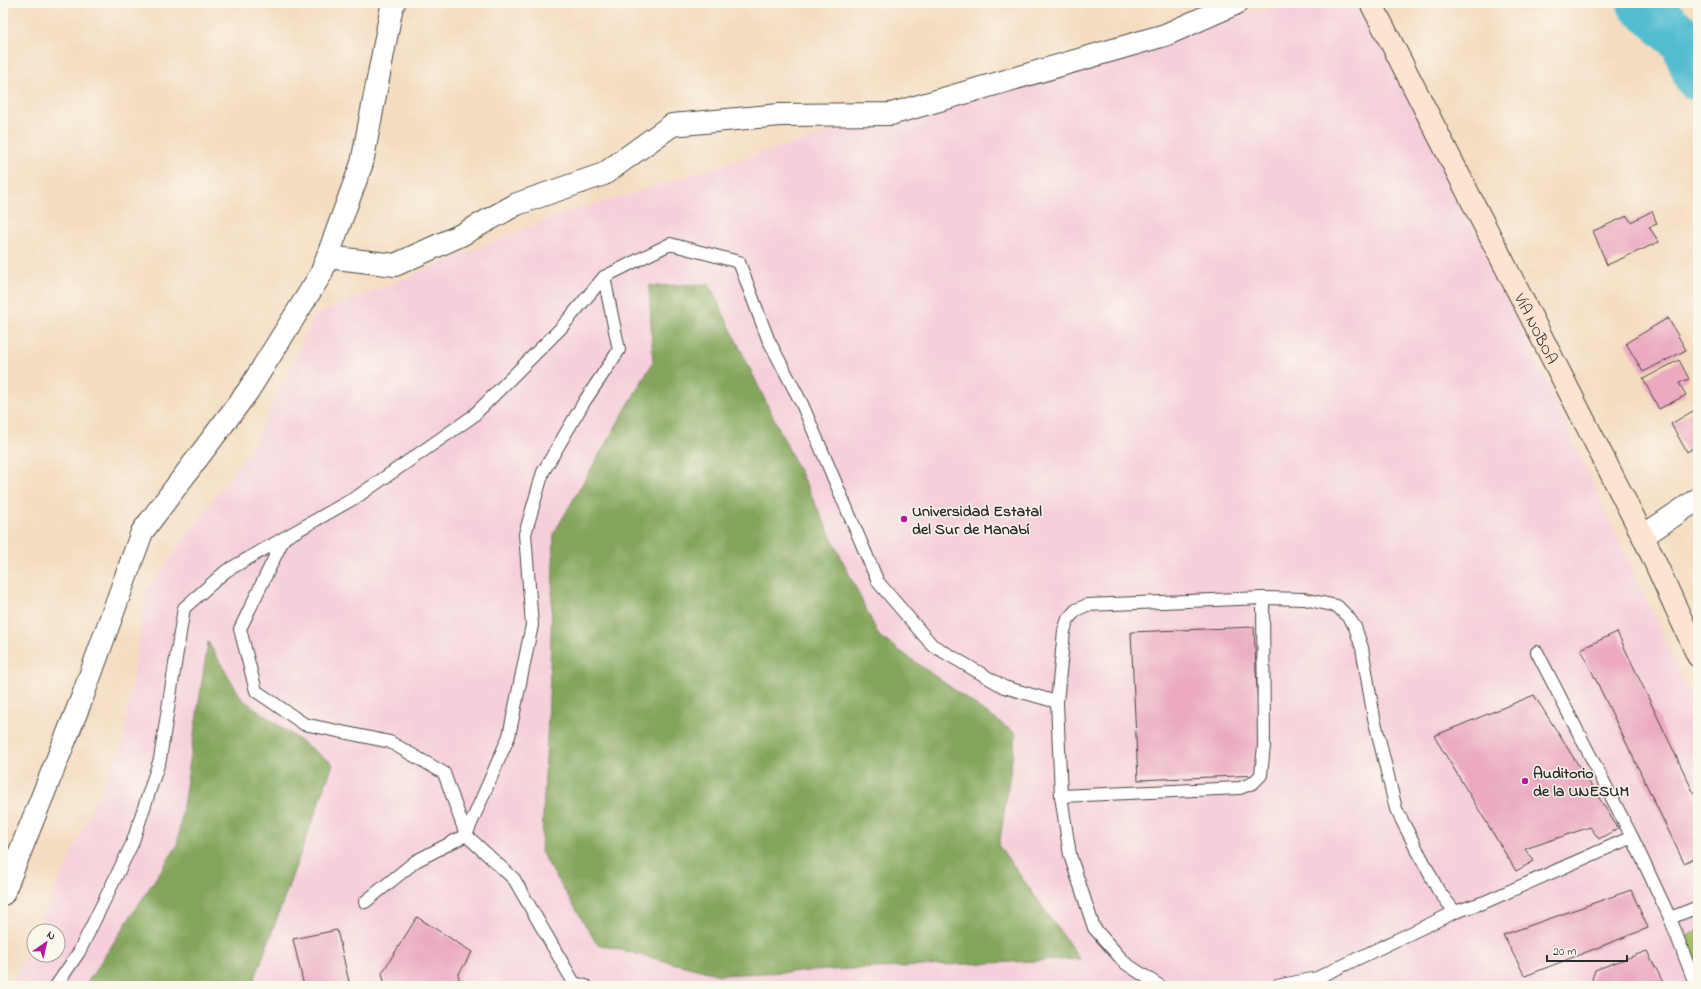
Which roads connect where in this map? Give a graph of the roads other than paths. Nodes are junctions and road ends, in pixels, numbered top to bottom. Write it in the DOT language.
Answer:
graph roads {
  1 [pos="394,3"];
  2 [pos="1237,3"];
  3 [pos="1371,3"];
  4 [pos="328,257"];
  5 [pos="604,277"];
  6 [pos="1698,499"];
  7 [pos="1643,536"];
  8 [pos="284,538"];
  9 [pos="1263,598"];
  10 [pos="1537,652"];
  11 [pos="1698,656"];
  12 [pos="1057,702"];
  13 [pos="1061,796"];
  14 [pos="466,834"];
  15 [pos="1632,837"];
  16 [pos="3,894"];
  17 [pos="365,902"];
  18 [pos="1698,907"];
  19 [pos="1455,912"];
  20 [pos="1670,918"];
  21 [pos="1315,982"];
  22 [pos="56,986"];
  23 [pos="586,986"];
  24 [pos="1160,986"];
  25 [pos="1277,986"];
  26 [pos="1696,986"];
  1 -- 4 [label="street"];
  2 -- 4 [label="street"];
  3 -- 7 [label="main road, VÍA NOBOA"];
  4 -- 16 [label="street"];
  5 -- 8 [label="lane"];
  5 -- 12 [label="lane"];
  5 -- 14 [label="lane"];
  6 -- 7 [label="street"];
  7 -- 11 [label="main road, VÍA NOBOA"];
  8 -- 14 [label="lane"];
  8 -- 22 [label="lane"];
  9 -- 12 [label="lane"];
  9 -- 13 [label="lane"];
  9 -- 19 [label="lane"];
  10 -- 15 [label="lane"];
  12 -- 13 [label="lane"];
  13 -- 24 [label="lane"];
  14 -- 17 [label="lane"];
  14 -- 23 [label="lane"];
  15 -- 19 [label="lane"];
  15 -- 20 [label="lane"];
  18 -- 20 [label="lane"];
  19 -- 21 [label="lane"];
  20 -- 26 [label="lane"];
  21 -- 25 [label="lane"];
}
